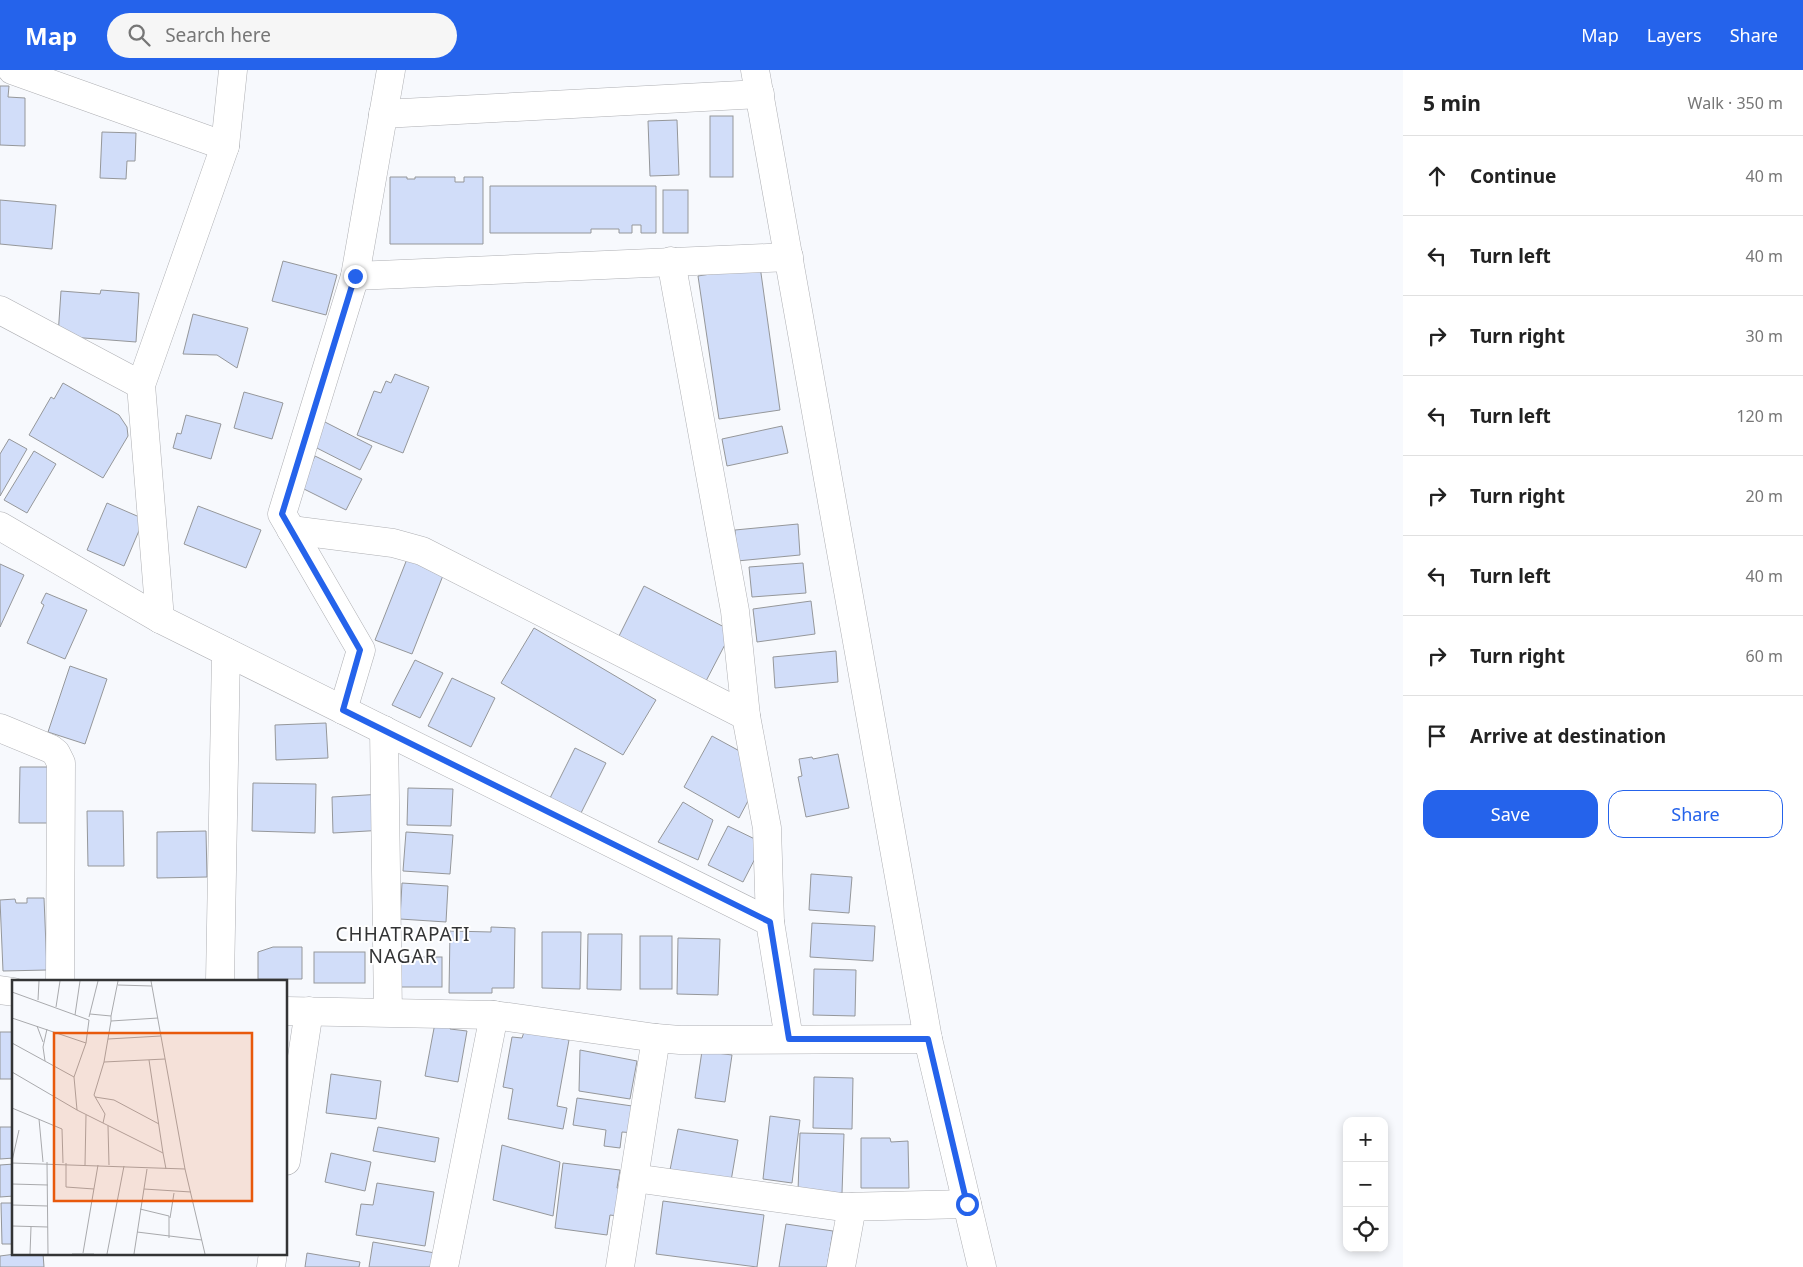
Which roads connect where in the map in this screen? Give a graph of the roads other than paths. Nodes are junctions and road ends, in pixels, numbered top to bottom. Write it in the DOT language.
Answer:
graph roads {
  1 [pos="12,70"];
  2 [pos="233,70"];
  3 [pos="391,70"];
  4 [pos="757,82"];
  5 [pos="384,114"];
  6 [pos="225,146"];
  7 [pos="789,257"];
  8 [pos="671,261"];
  9 [pos="355,276"];
  10 [pos="0,310"];
  11 [pos="141,384"];
  12 [pos="0,526"];
  13 [pos="291,530"];
  14 [pos="160,619"];
  15 [pos="226,652"];
  16 [pos="343,710"];
  17 [pos="746,716"];
  18 [pos="0,728"];
  19 [pos="384,730"];
  20 [pos="770,922"];
  21 [pos="60,980"];
  22 [pos="220,980"];
  23 [pos="298,1011"];
  24 [pos="388,1012"];
  25 [pos="494,1015"];
  26 [pos="656,1038"];
  27 [pos="789,1039"];
  28 [pos="928,1039"];
  29 [pos="288,1136"];
  30 [pos="634,1178"];
  31 [pos="967,1204"];
  32 [pos="852,1207"];
  33 [pos="273,1254"];
  34 [pos="271,1267"];
  35 [pos="444,1267"];
  36 [pos="620,1267"];
  37 [pos="840,1267"];
  38 [pos="982,1267"];
  1 -- 6 [label="street"];
  2 -- 6 [label="street"];
  3 -- 5 [label="street"];
  4 -- 5 [label="street"];
  4 -- 7 [label="street"];
  5 -- 9 [label="street"];
  6 -- 11 [label="street"];
  7 -- 8 [label="street"];
  7 -- 28 [label="street"];
  8 -- 9 [label="street"];
  8 -- 17 [label="street"];
  9 -- 13 [label="street"];
  10 -- 11 [label="street"];
  11 -- 14 [label="street"];
  12 -- 14 [label="street"];
  13 -- 16 [label="street"];
  13 -- 17 [label="street"];
  14 -- 15 [label="street"];
  15 -- 16 [label="street"];
  15 -- 22 [label="street"];
  16 -- 19 [label="street"];
  17 -- 20 [label="street"];
  18 -- 21 [label="street"];
  19 -- 20 [label="street"];
  19 -- 24 [label="street"];
  20 -- 27 [label="street"];
  23 -- 24 [label="street"];
  23 -- 29 [label="street"];
  24 -- 25 [label="street"];
  25 -- 26 [label="street"];
  25 -- 35 [label="street"];
  26 -- 27 [label="street"];
  26 -- 30 [label="street"];
  27 -- 28 [label="street"];
  28 -- 31 [label="street"];
  30 -- 32 [label="street"];
  30 -- 36 [label="street"];
  31 -- 32 [label="street"];
  31 -- 38 [label="street"];
  32 -- 37 [label="street"];
  33 -- 34 [label="street"];
}
